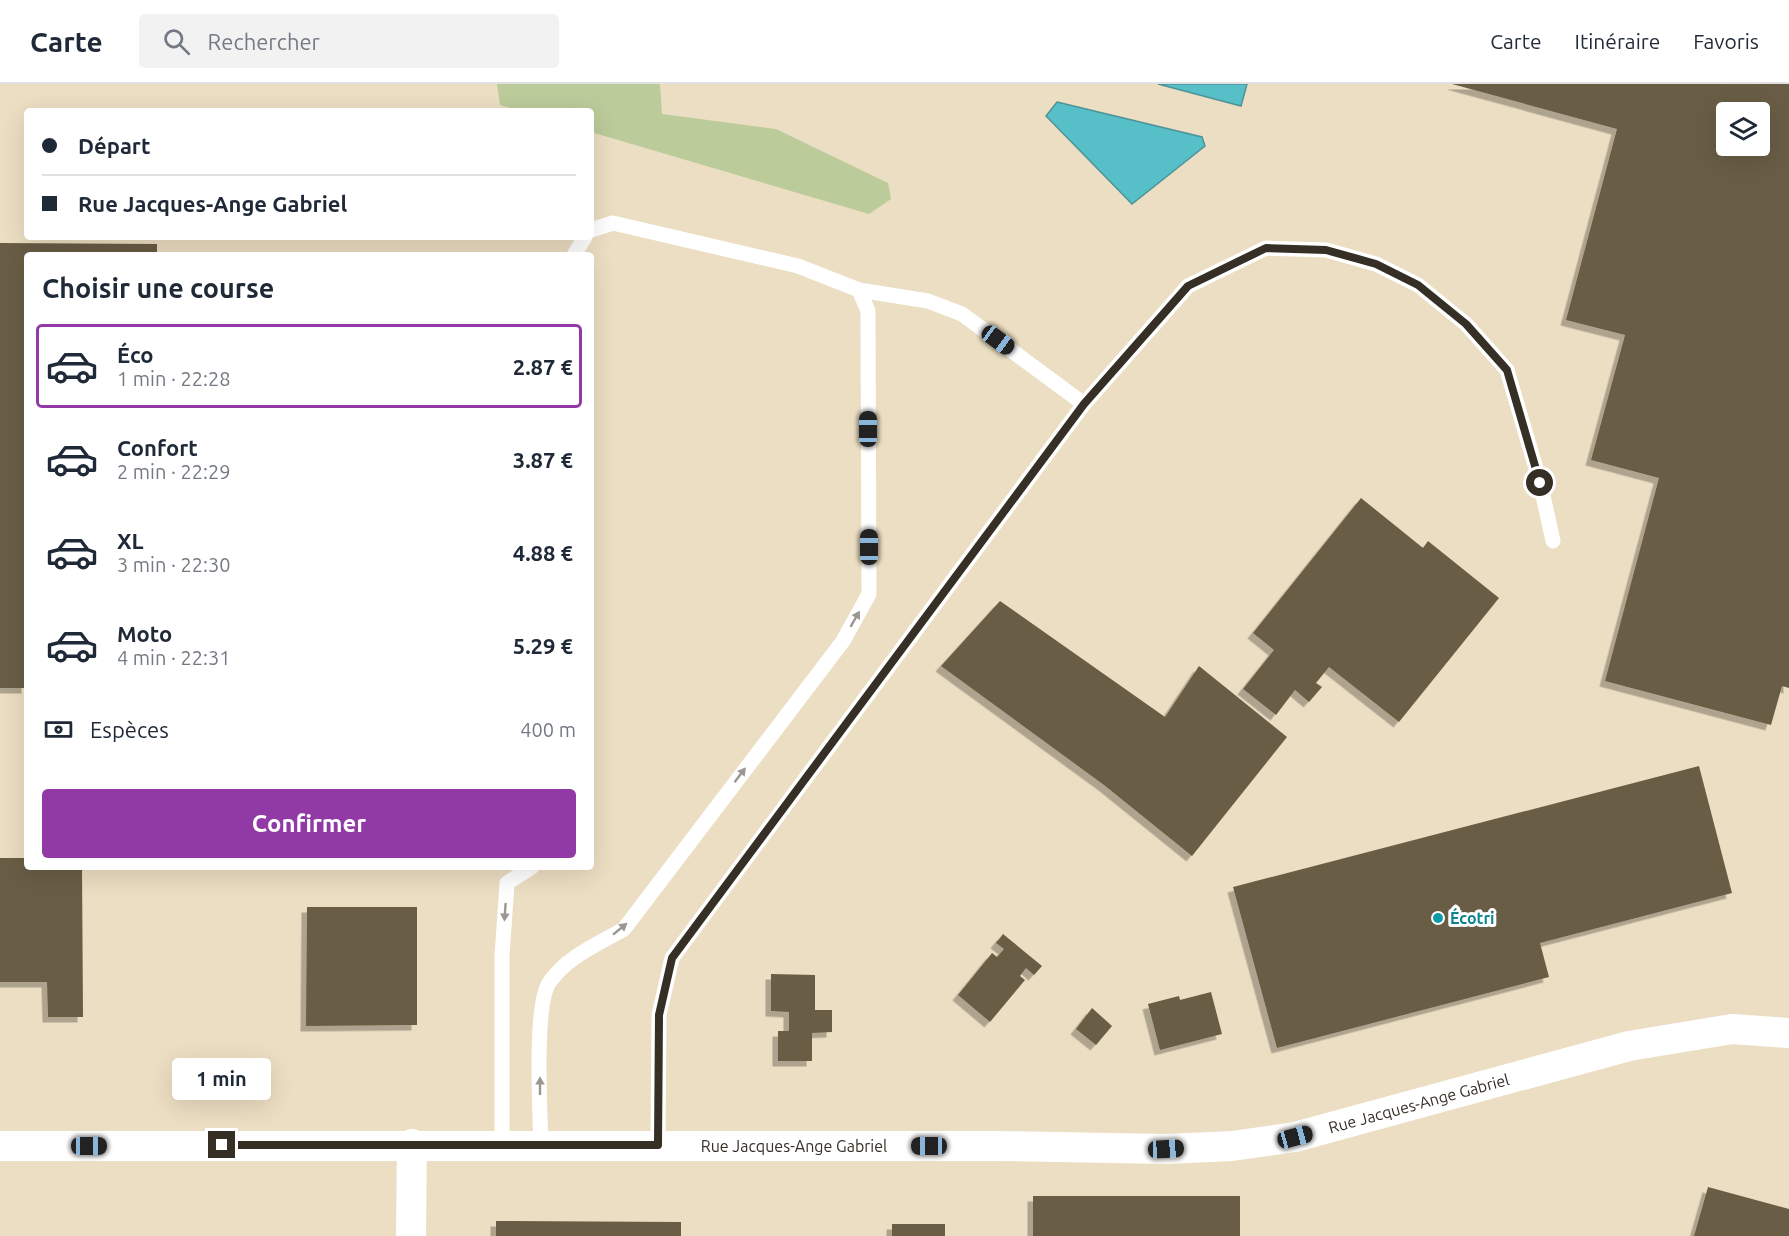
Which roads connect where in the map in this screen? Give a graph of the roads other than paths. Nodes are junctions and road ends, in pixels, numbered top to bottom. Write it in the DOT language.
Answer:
graph roads {
  1 [pos="594,229"];
  2 [pos="859,290"];
  3 [pos="1084,404"];
  4 [pos="1553,541"];
  5 [pos="527,870"];
  6 [pos="1789,1033"];
  7 [pos="412,1144"];
  8 [pos="502,1145"];
  9 [pos="541,1145"];
  10 [pos="658,1145"];
  11 [pos="0,1146"];
  12 [pos="411,1236"];
  1 -- 2 [label="lane"];
  2 -- 3 [label="lane"];
  9 -- 2 [label="lane, one-way"];
  3 -- 4 [label="lane"];
  3 -- 10 [label="lane"];
  5 -- 8 [label="lane, one-way"];
  6 -- 10 [label="street, Rue Jacques-Ange Gabriel"];
  7 -- 8 [label="street, Rue Jacques-Ange Gabriel"];
  7 -- 11 [label="street, Rue Jacques-Ange Gabriel"];
  7 -- 12 [label="street"];
  8 -- 9 [label="street, Rue Jacques-Ange Gabriel"];
  9 -- 10 [label="street, Rue Jacques-Ange Gabriel"];
}
